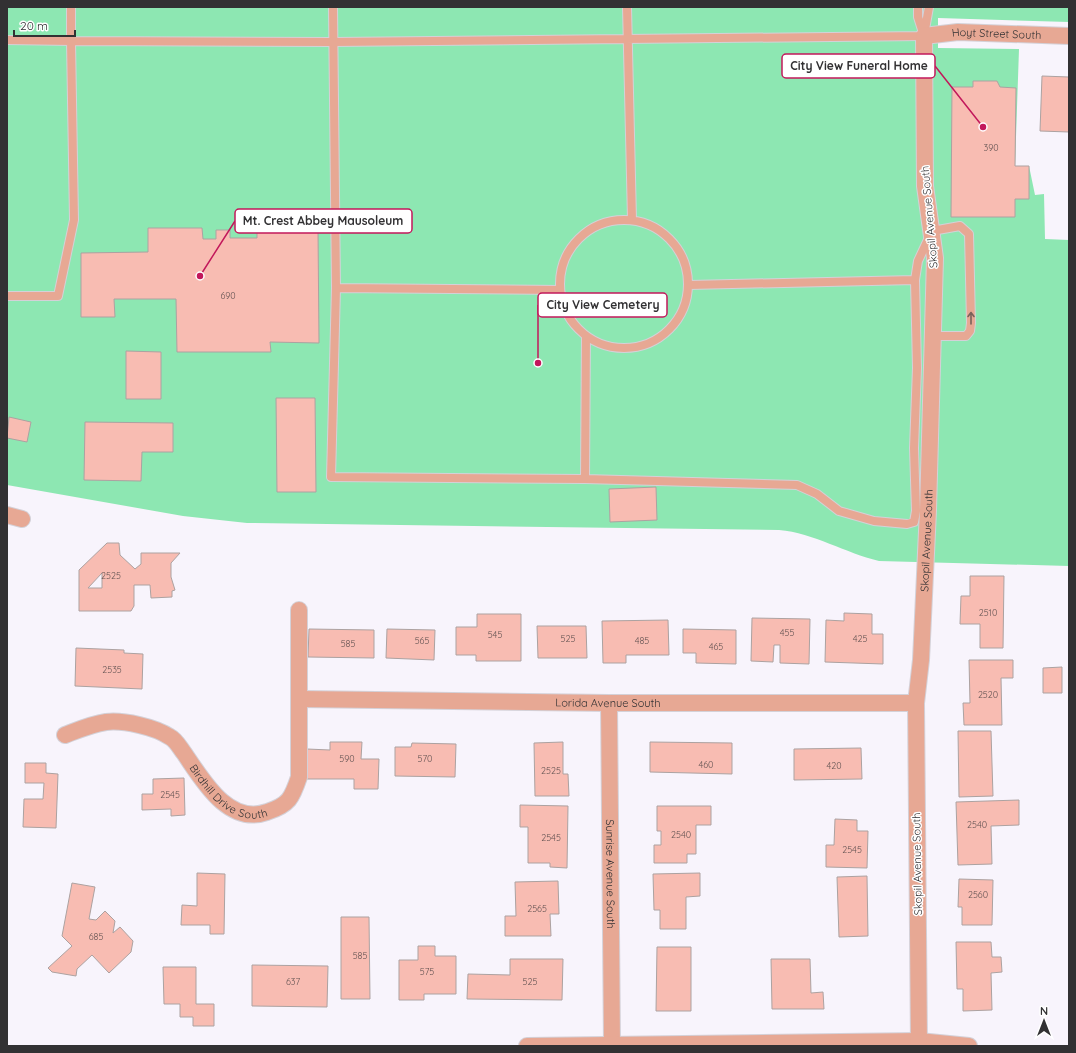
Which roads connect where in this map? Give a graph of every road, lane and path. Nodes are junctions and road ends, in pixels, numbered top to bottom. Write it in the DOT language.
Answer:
graph roads {
  1 [pos="71,7"];
  2 [pos="333,7"];
  3 [pos="627,7"];
  4 [pos="918,7"];
  5 [pos="929,7"];
  6 [pos="924,36"];
  7 [pos="1069,36"];
  8 [pos="628,39"];
  9 [pos="7,40"];
  10 [pos="71,41"];
  11 [pos="333,42"];
  12 [pos="632,220"];
  13 [pos="932,231"];
  14 [pos="915,280"];
  15 [pos="689,285"];
  16 [pos="336,288"];
  17 [pos="560,290"];
  18 [pos="7,296"];
  19 [pos="586,336"];
  20 [pos="933,336"];
  21 [pos="585,479"];
  22 [pos="299,610"];
  23 [pos="300,699"];
  24 [pos="609,702"];
  25 [pos="916,703"];
  26 [pos="65,735"];
  27 [pos="919,1044"];
  28 [pos="527,1046"];
  29 [pos="612,1046"];
  30 [pos="969,1046"];
  1 -- 10 [label="lane"];
  2 -- 11 [label="lane"];
  3 -- 8 [label="lane"];
  4 -- 6 [label="lane"];
  5 -- 6 [label="lane"];
  6 -- 7 [label="street, Hoyt Street South"];
  6 -- 8 [label="lane"];
  6 -- 13 [label="street, Skopil Avenue South"];
  8 -- 11 [label="lane"];
  8 -- 12 [label="lane"];
  9 -- 10 [label="lane"];
  10 -- 11 [label="lane"];
  10 -- 18 [label="lane"];
  11 -- 16 [label="lane"];
  12 -- 15 [label="lane"];
  12 -- 17 [label="lane"];
  13 -- 14 [label="lane"];
  13 -- 20 [label="street, Skopil Avenue South"];
  20 -- 13 [label="lane, one-way"];
  14 -- 15 [label="lane"];
  14 -- 21 [label="lane"];
  15 -- 19 [label="lane"];
  16 -- 17 [label="lane"];
  16 -- 21 [label="lane"];
  17 -- 19 [label="lane"];
  19 -- 21 [label="lane"];
  20 -- 25 [label="street, Skopil Avenue South"];
  22 -- 23 [label="street, Birdhill Drive South"];
  23 -- 24 [label="street, Lorida Avenue South"];
  23 -- 26 [label="street, Birdhill Drive South"];
  24 -- 25 [label="street, Lorida Avenue South"];
  24 -- 29 [label="street, Sunrise Avenue South"];
  25 -- 27 [label="street, Skopil Avenue South"];
  27 -- 29 [label="street"];
  27 -- 30 [label="street"];
  28 -- 29 [label="street"];
}
